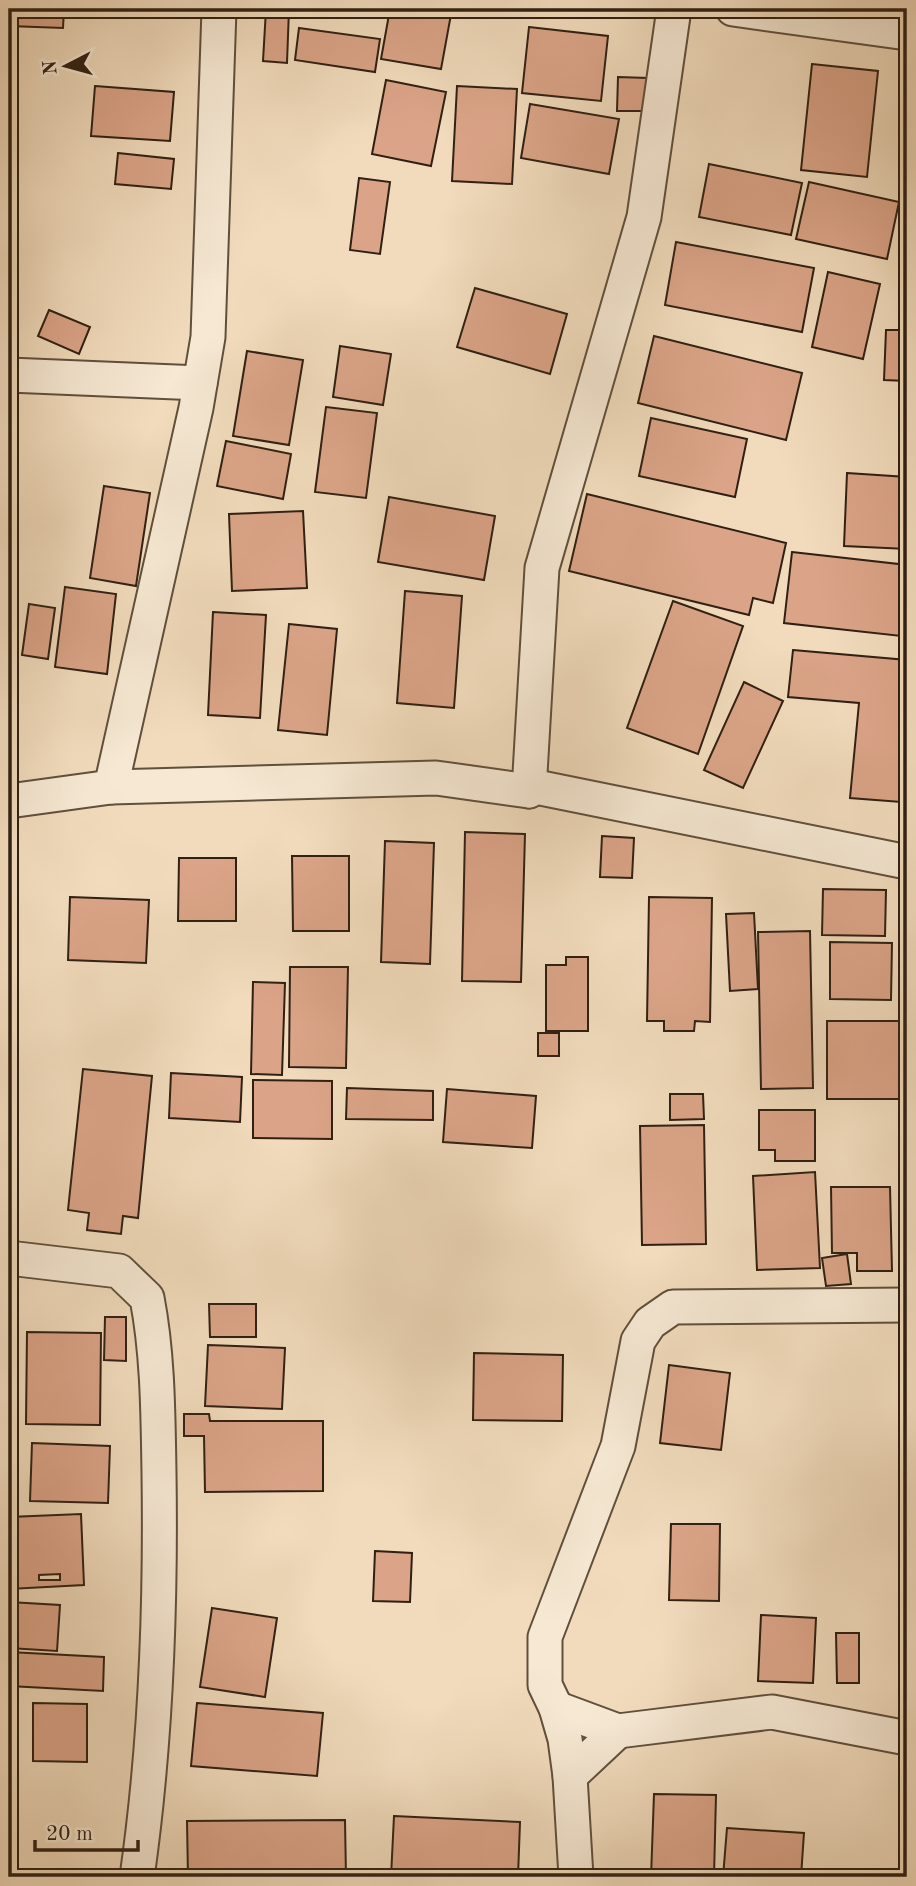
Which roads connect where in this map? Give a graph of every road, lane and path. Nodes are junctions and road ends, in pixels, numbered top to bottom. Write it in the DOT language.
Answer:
graph roads {
  1 [pos="219,9"];
  2 [pos="674,9"];
  3 [pos="733,9"];
  4 [pos="907,33"];
  5 [pos="9,375"];
  6 [pos="200,383"];
  7 [pos="111,787"];
  8 [pos="529,791"];
  9 [pos="9,801"];
  10 [pos="907,862"];
  11 [pos="9,1258"];
  12 [pos="907,1305"];
  13 [pos="556,1708"];
  14 [pos="618,1731"];
  15 [pos="907,1738"];
  16 [pos="570,1776"];
  17 [pos="137,1877"];
  18 [pos="576,1877"];
  1 -- 6 [label="street"];
  2 -- 8 [label="street"];
  3 -- 4 [label="street"];
  5 -- 6 [label="street"];
  6 -- 7 [label="street"];
  7 -- 8 [label="street"];
  7 -- 9 [label="street"];
  8 -- 10 [label="street"];
  11 -- 17 [label="street"];
  12 -- 13 [label="street"];
  13 -- 14 [label="street"];
  13 -- 16 [label="street"];
  14 -- 15 [label="street"];
  14 -- 16 [label="street"];
  16 -- 18 [label="street"];
}
